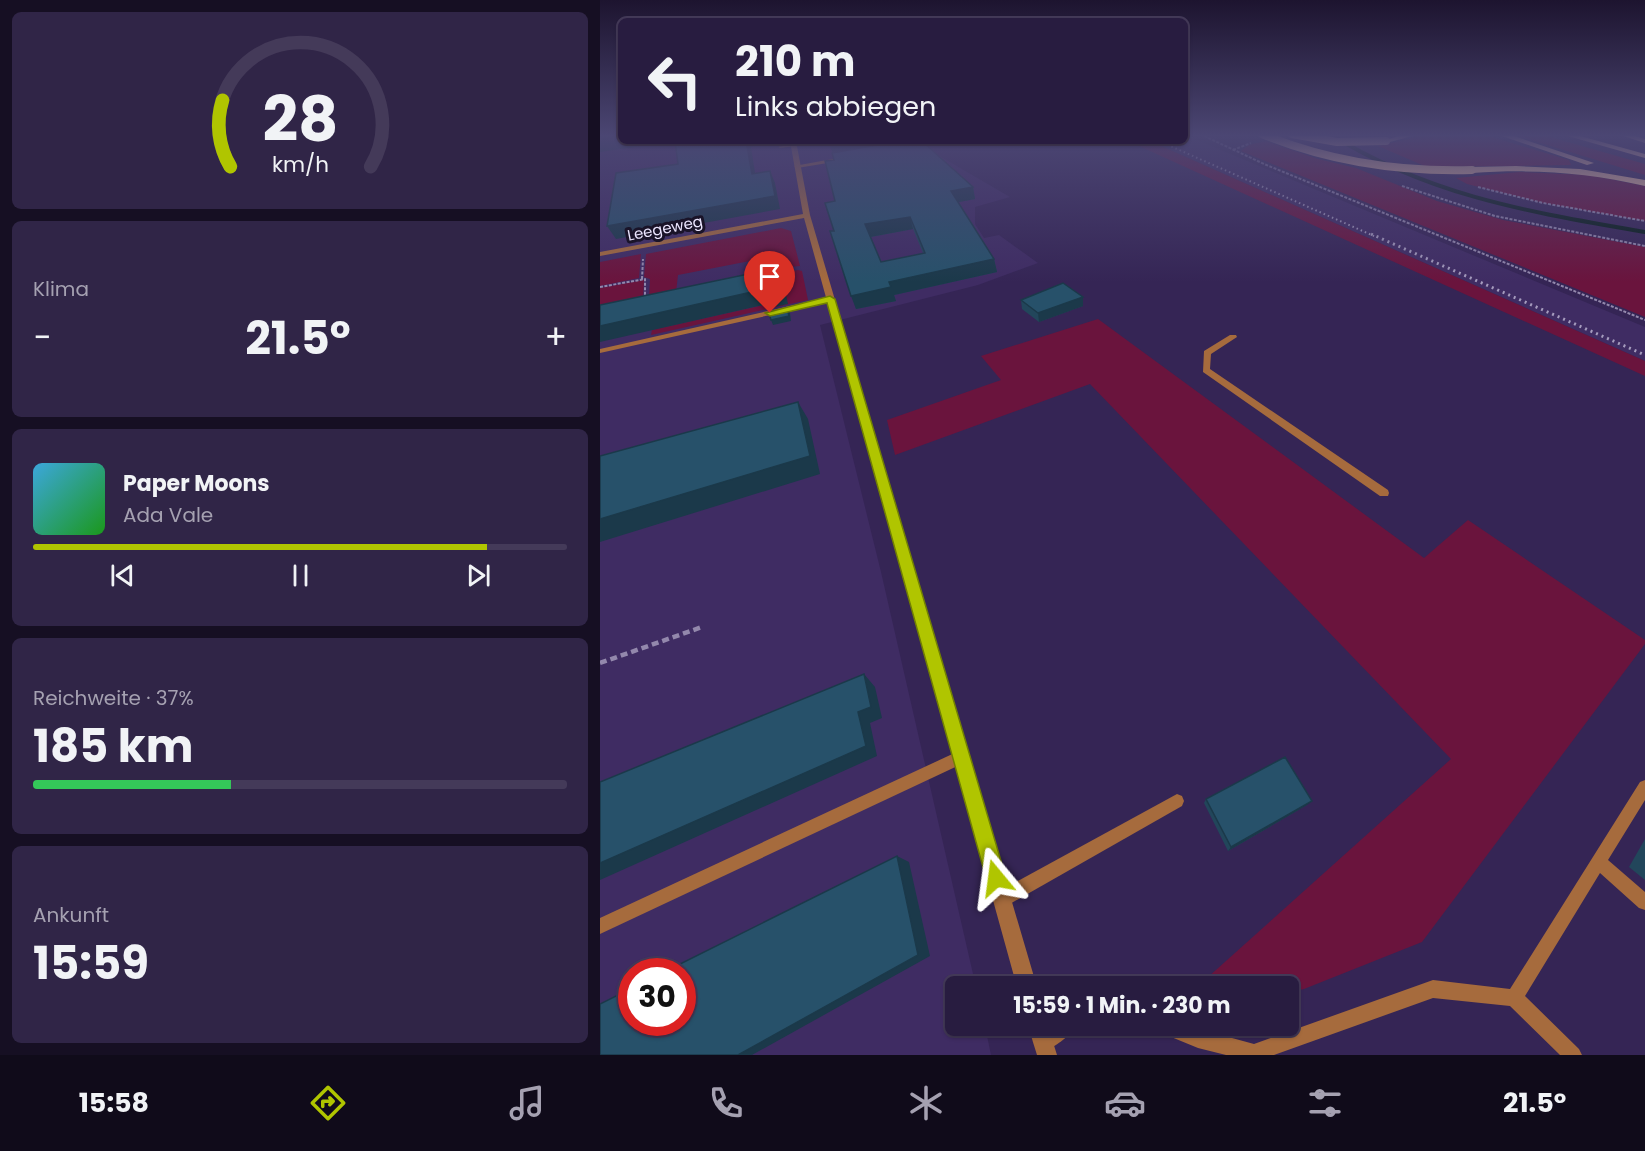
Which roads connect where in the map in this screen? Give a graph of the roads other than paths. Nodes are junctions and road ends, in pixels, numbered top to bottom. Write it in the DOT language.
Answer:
graph roads {
  1 [pos="801,183"];
  2 [pos="807,215"];
  3 [pos="600,254"];
  4 [pos="830,299"];
  5 [pos="1233,337"];
  6 [pos="600,351"];
  7 [pos="1384,493"];
  8 [pos="961,757"];
  9 [pos="1645,787"];
  10 [pos="1177,801"];
  11 [pos="1599,862"];
  12 [pos="1002,899"];
  13 [pos="1645,902"];
  14 [pos="600,926"];
  15 [pos="1024,976"];
  16 [pos="1514,998"];
  17 [pos="1190,1036"];
  18 [pos="1573,1055"];
  1 -- 2 [label="street"];
  2 -- 3 [label="street, Leegeweg"];
  2 -- 4 [label="street"];
  4 -- 6 [label="lane"];
  4 -- 8 [label="street"];
  5 -- 7 [label="lane"];
  8 -- 12 [label="street"];
  8 -- 14 [label="lane"];
  9 -- 11 [label="lane"];
  10 -- 12 [label="lane"];
  11 -- 13 [label="lane"];
  11 -- 16 [label="lane"];
  12 -- 15 [label="street"];
  16 -- 17 [label="lane"];
  16 -- 18 [label="lane"];
}
